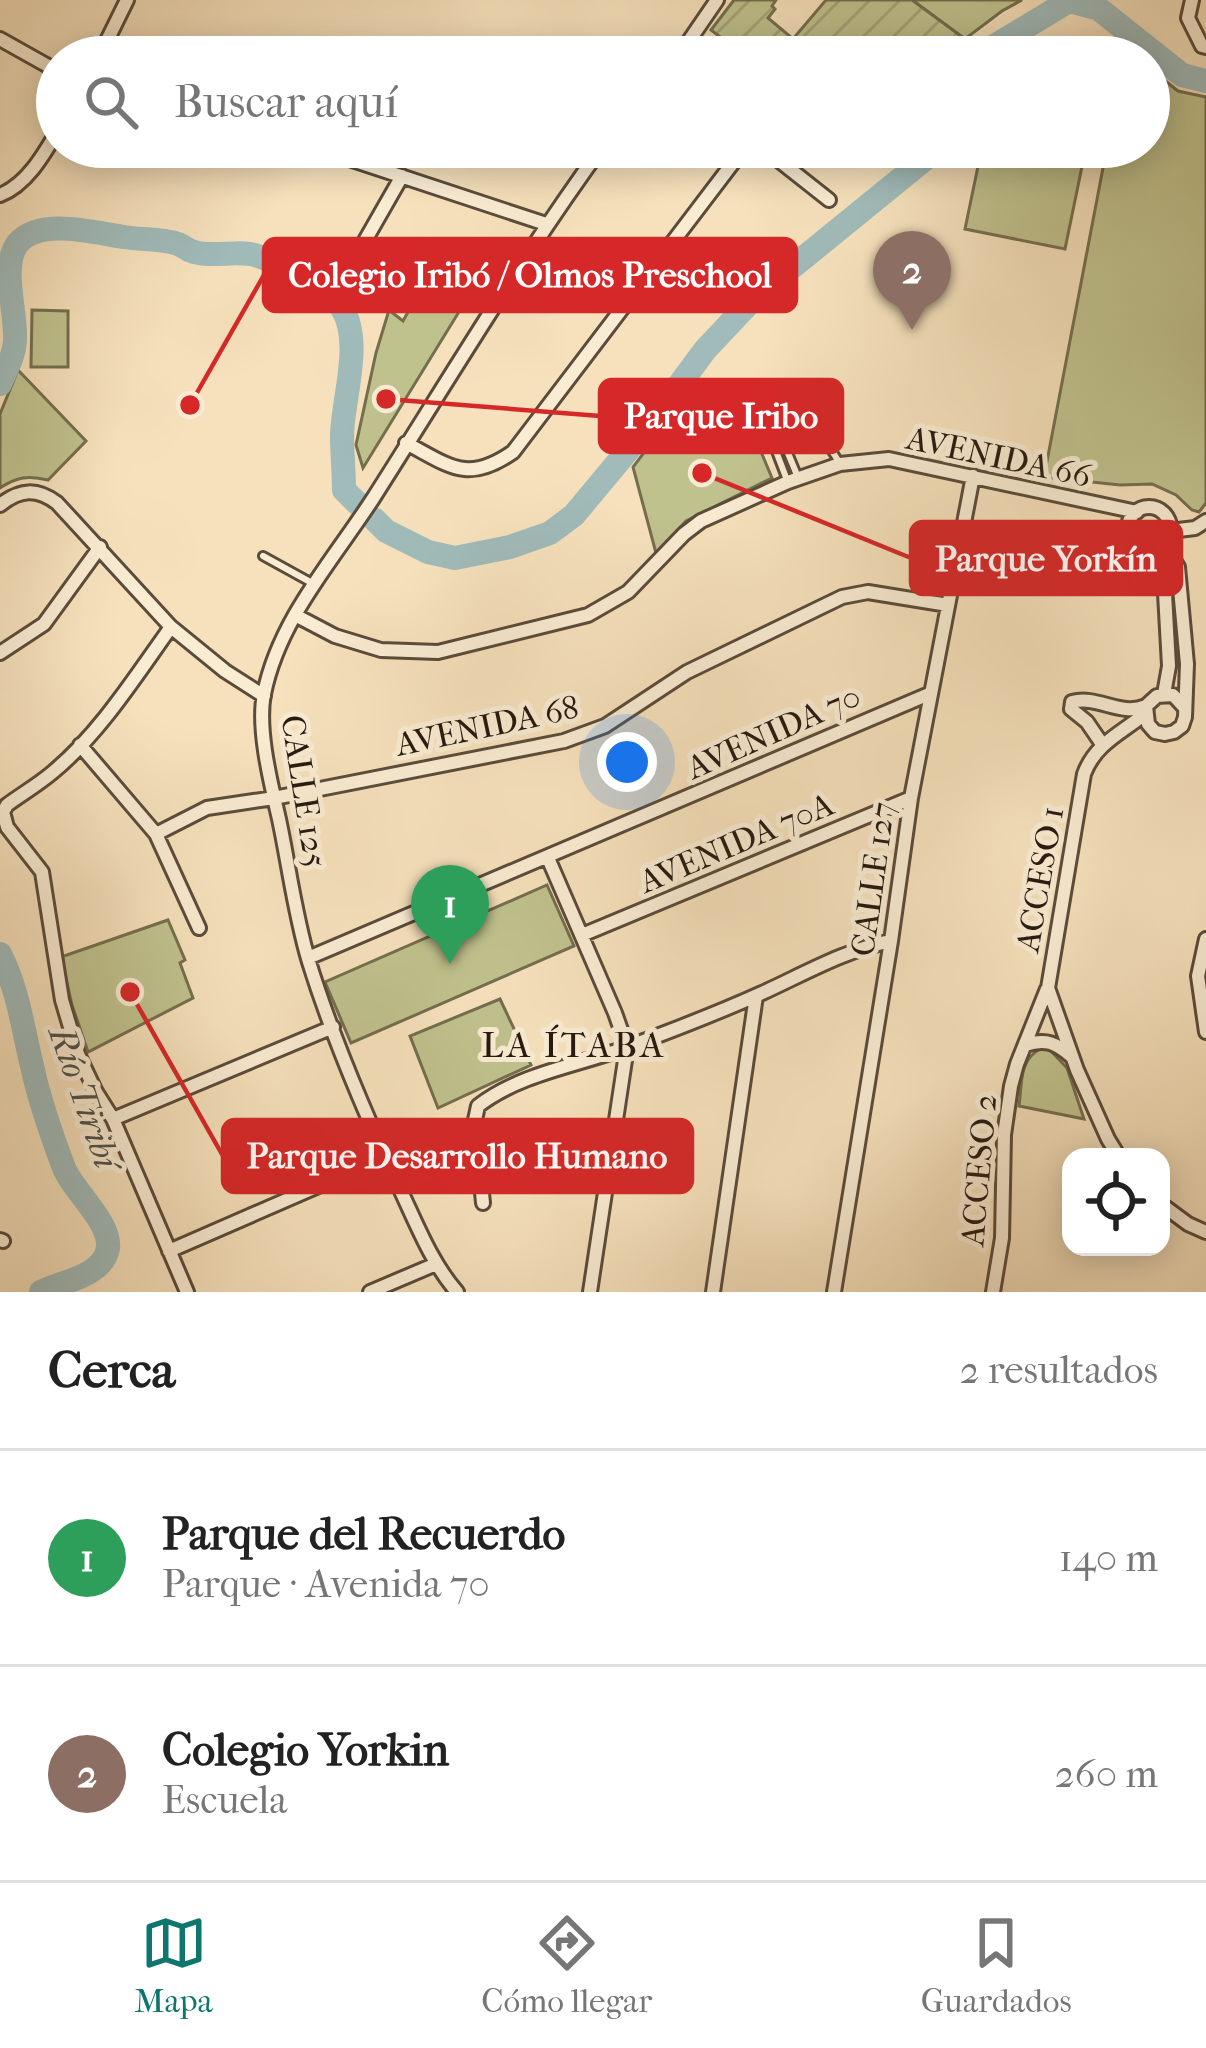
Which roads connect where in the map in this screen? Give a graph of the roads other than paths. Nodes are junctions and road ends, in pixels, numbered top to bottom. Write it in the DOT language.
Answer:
graph roads {
  1 [pos="127,0"];
  2 [pos="717,0"];
  3 [pos="1192,0"];
  4 [pos="109,36"];
  5 [pos="692,36"];
  6 [pos="0,39"];
  7 [pos="1206,47"];
  8 [pos="36,59"];
  9 [pos="36,163"];
  10 [pos="377,168"];
  11 [pos="587,168"];
  12 [pos="729,168"];
  13 [pos="789,168"];
  14 [pos="402,176"];
  15 [pos="0,195"];
  16 [pos="829,200"];
  17 [pos="546,224"];
  18 [pos="364,242"];
  19 [pos="403,255"];
  20 [pos="388,259"];
  21 [pos="350,268"];
  22 [pos="409,272"];
  23 [pos="764,392"];
  24 [pos="756,399"];
  25 [pos="781,434"];
  26 [pos="770,435"];
  27 [pos="406,443"];
  28 [pos="840,464"];
  29 [pos="973,476"];
  30 [pos="793,480"];
  31 [pos="0,505"];
  32 [pos="1102,506"];
  33 [pos="1137,512"];
  34 [pos="1206,521"];
  35 [pos="1128,530"];
  36 [pos="1167,538"];
  37 [pos="100,547"];
  38 [pos="1142,548"];
  39 [pos="263,556"];
  40 [pos="315,585"];
  41 [pos="948,604"];
  42 [pos="295,614"];
  43 [pos="171,627"];
  44 [pos="0,652"];
  45 [pos="929,694"];
  46 [pos="1164,694"];
  47 [pos="264,696"];
  48 [pos="1184,707"];
  49 [pos="1146,710"];
  50 [pos="1128,728"];
  51 [pos="1155,732"];
  52 [pos="1102,744"];
  53 [pos="80,745"];
  54 [pos="274,798"];
  55 [pos="911,798"];
  56 [pos="1,812"];
  57 [pos="156,834"];
  58 [pos="548,858"];
  59 [pos="199,928"];
  60 [pos="582,935"];
  61 [pos="1206,939"];
  62 [pos="891,941"];
  63 [pos="308,958"];
  64 [pos="1048,988"];
  65 [pos="756,995"];
  66 [pos="333,1028"];
  67 [pos="1206,1033"];
  68 [pos="1025,1045"];
  69 [pos="627,1047"];
  70 [pos="1073,1058"];
  71 [pos="113,1119"];
  72 [pos="1114,1148"];
  73 [pos="386,1157"];
  74 [pos="483,1203"];
  75 [pos="1170,1211"];
  76 [pos="1206,1232"];
  77 [pos="169,1251"];
  78 [pos="436,1264"];
  79 [pos="187,1292"];
  80 [pos="370,1292"];
  81 [pos="457,1292"];
  82 [pos="590,1292"];
  83 [pos="713,1292"];
  84 [pos="834,1292"];
  85 [pos="994,1292"];
  1 -- 4 [label="street"];
  2 -- 5 [label="street"];
  3 -- 7 [label="street"];
  6 -- 8 [label="street"];
  9 -- 15 [label="street"];
  10 -- 14 [label="street"];
  11 -- 17 [label="street, CALLE 125"];
  12 -- 27 [label="street"];
  13 -- 16 [label="street"];
  14 -- 17 [label="street"];
  14 -- 18 [label="street"];
  17 -- 27 [label="street, CALLE 125"];
  18 -- 20 [label="lane"];
  18 -- 21 [label="street"];
  19 -- 20 [label="lane"];
  20 -- 22 [label="lane"];
  23 -- 25 [label="lane"];
  24 -- 26 [label="lane"];
  25 -- 26 [label="lane"];
  25 -- 28 [label="lane"];
  25 -- 30 [label="lane"];
  26 -- 30 [label="lane"];
  27 -- 40 [label="street, CALLE 125"];
  28 -- 29 [label="street, AVENIDA 66"];
  28 -- 30 [label="street, AVENIDA 66"];
  29 -- 32 [label="street, AVENIDA 66"];
  29 -- 41 [label="street, CALLE 127"];
  30 -- 42 [label="street, AVENIDA 66"];
  31 -- 37 [label="street"];
  32 -- 33 [label="street, AVENIDA 66"];
  32 -- 35 [label="street, AVENIDA 66"];
  33 -- 35 [label="street"];
  33 -- 36 [label="street"];
  34 -- 36 [label="street"];
  35 -- 38 [label="street"];
  36 -- 38 [label="street"];
  36 -- 48 [label="street"];
  37 -- 43 [label="street"];
  37 -- 44 [label="street"];
  38 -- 46 [label="street"];
  39 -- 40 [label="lane"];
  40 -- 42 [label="street, CALLE 125"];
  41 -- 45 [label="street, CALLE 127"];
  41 -- 54 [label="street, AVENIDA 68"];
  42 -- 47 [label="street, CALLE 125"];
  43 -- 47 [label="street"];
  43 -- 53 [label="street"];
  45 -- 55 [label="street, CALLE 127"];
  45 -- 58 [label="street, AVENIDA 70"];
  46 -- 48 [label="street"];
  46 -- 49 [label="street"];
  47 -- 54 [label="street, CALLE 125"];
  48 -- 51 [label="street"];
  49 -- 50 [label="street"];
  49 -- 51 [label="street"];
  49 -- 52 [label="street"];
  50 -- 51 [label="street"];
  50 -- 52 [label="street"];
  52 -- 64 [label="street, ACCESO 1"];
  53 -- 56 [label="street"];
  53 -- 57 [label="street"];
  54 -- 57 [label="street, AVENIDA 68"];
  54 -- 63 [label="street, CALLE 125"];
  55 -- 60 [label="street, AVENIDA 70A"];
  55 -- 62 [label="street, CALLE 127"];
  56 -- 71 [label="street"];
  57 -- 59 [label="street"];
  58 -- 60 [label="street"];
  58 -- 63 [label="street, AVENIDA 70"];
  60 -- 69 [label="street"];
  61 -- 67 [label="street"];
  62 -- 65 [label="street"];
  62 -- 84 [label="street, CALLE 127"];
  63 -- 66 [label="street, CALLE 125"];
  64 -- 68 [label="street, ACCESO 2"];
  64 -- 70 [label="street, ACCESO 1"];
  65 -- 69 [label="street"];
  65 -- 83 [label="street"];
  66 -- 71 [label="street"];
  66 -- 73 [label="street, CALLE 125"];
  68 -- 70 [label="street"];
  68 -- 85 [label="street, ACCESO 2"];
  69 -- 74 [label="street"];
  69 -- 82 [label="street"];
  70 -- 72 [label="street, ACCESO 1"];
  71 -- 77 [label="street"];
  73 -- 77 [label="street"];
  73 -- 78 [label="street, CALLE 125"];
  75 -- 76 [label="street"];
  77 -- 79 [label="street"];
  78 -- 80 [label="street"];
  78 -- 81 [label="street, CALLE 125"];
}
